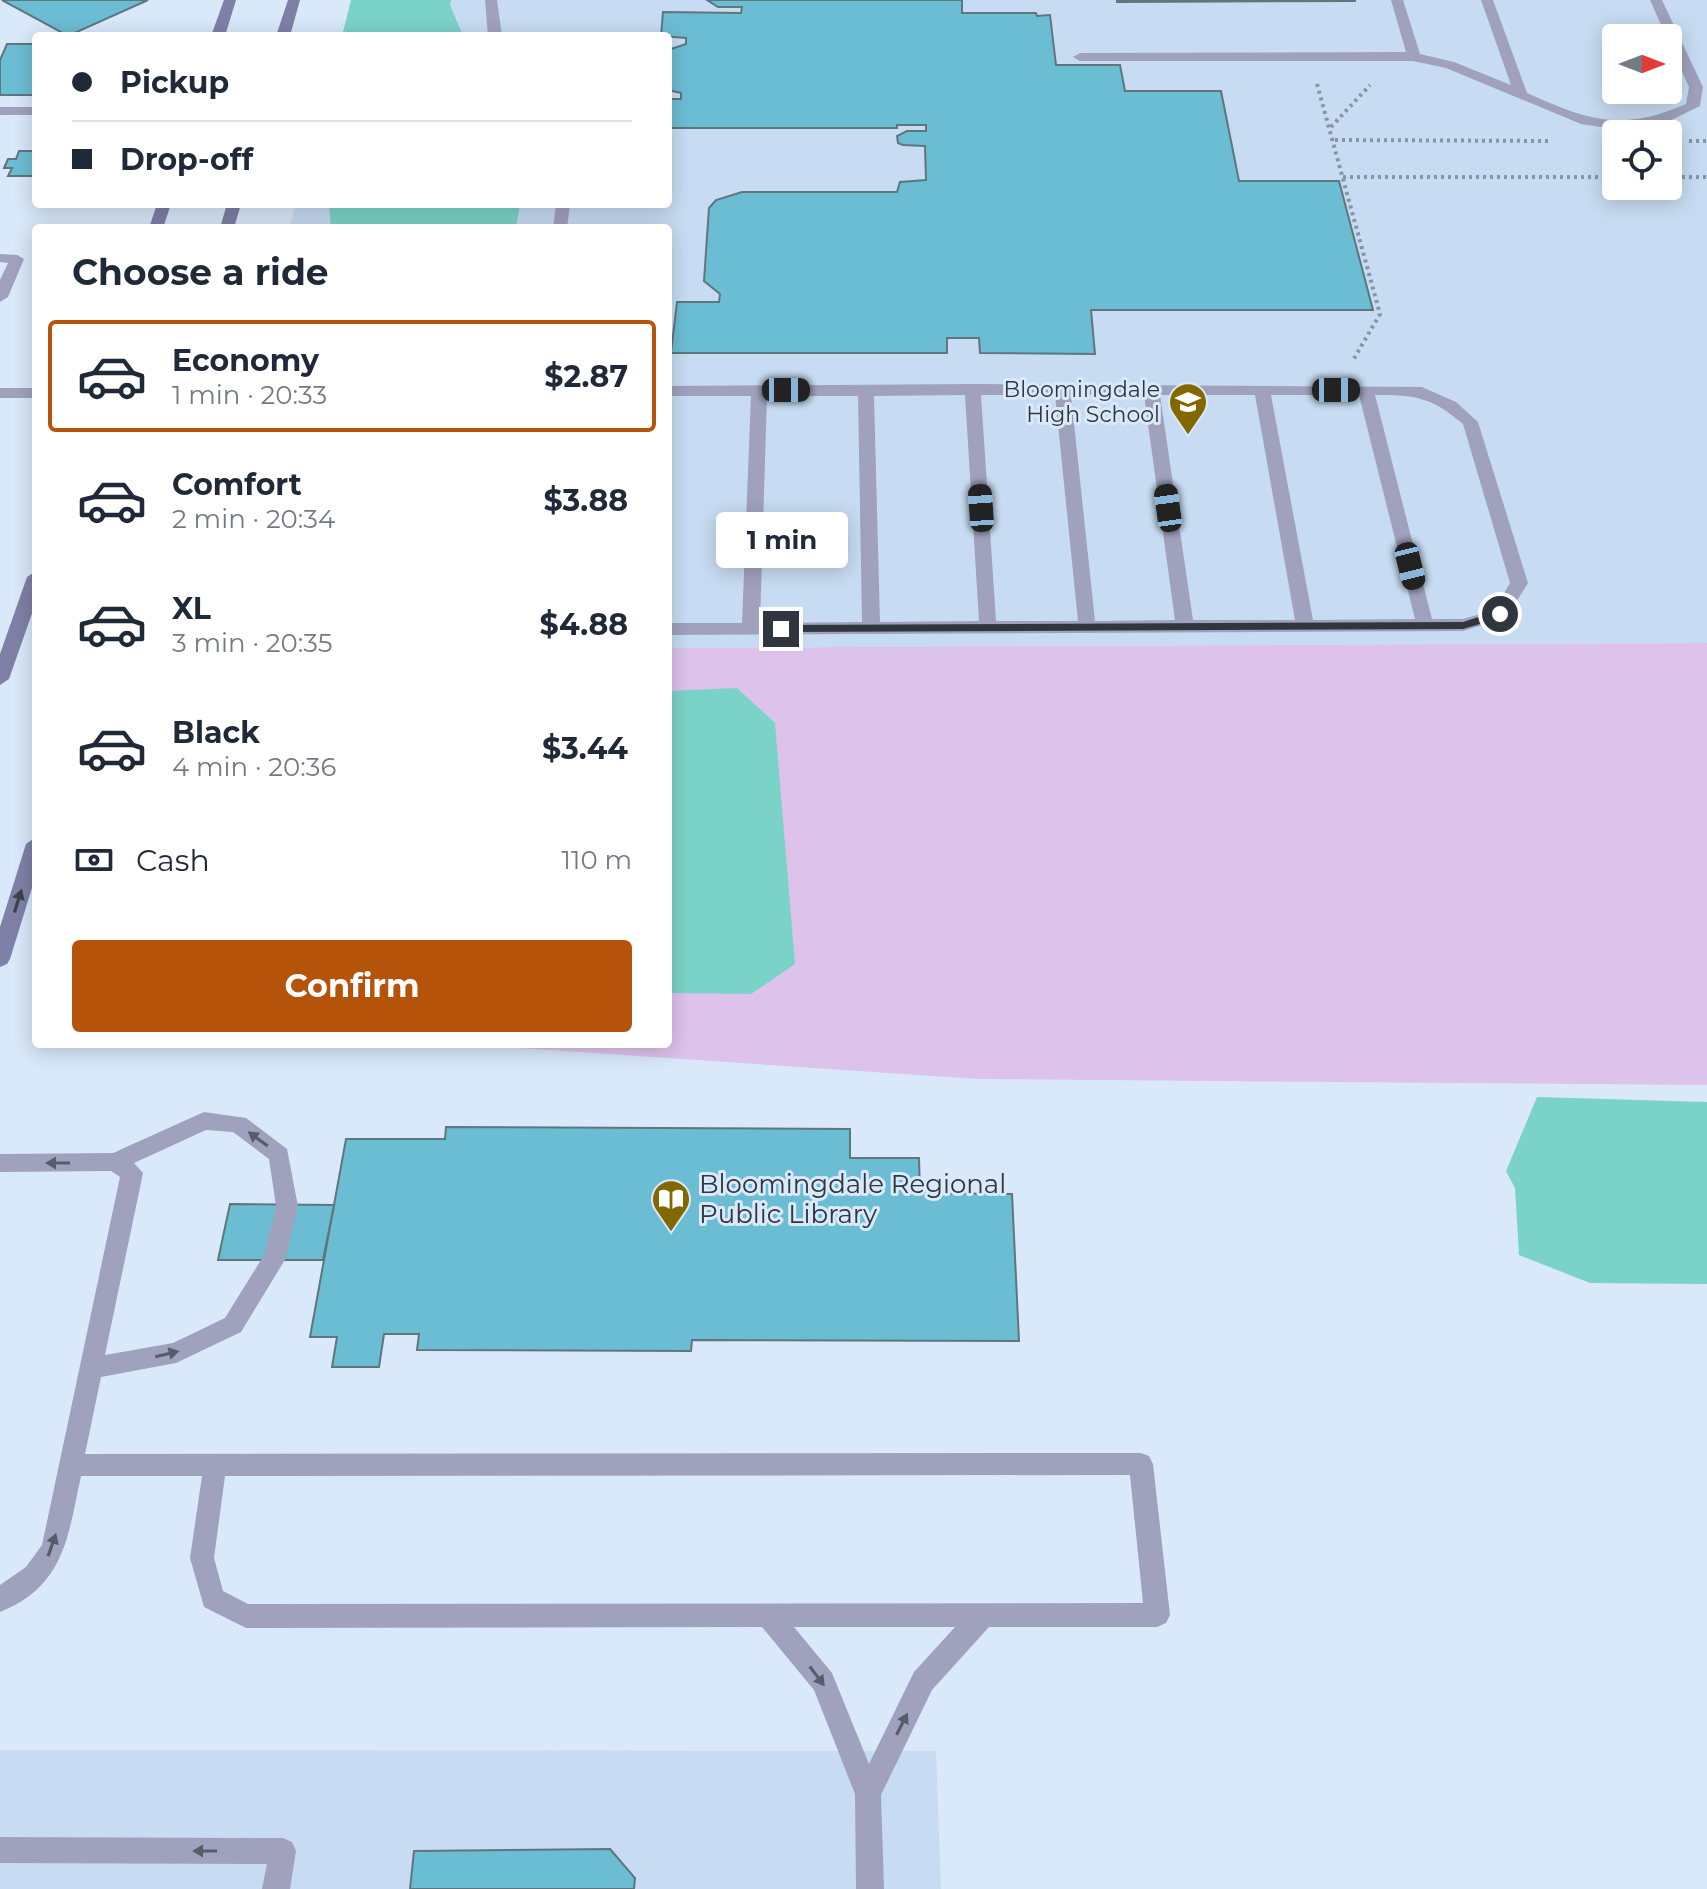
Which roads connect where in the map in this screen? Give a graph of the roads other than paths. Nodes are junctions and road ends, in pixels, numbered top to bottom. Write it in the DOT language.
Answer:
graph roads {
  1 [pos="230,0"];
  2 [pos="294,0"];
  3 [pos="491,0"];
  4 [pos="1397,0"];
  5 [pos="1487,0"];
  6 [pos="1656,0"];
  7 [pos="219,32"];
  8 [pos="284,32"];
  9 [pos="495,32"];
  10 [pos="1080,57"];
  11 [pos="1414,57"];
  12 [pos="1521,94"];
  13 [pos="0,111"];
  14 [pos="32,111"];
  15 [pos="0,258"];
  16 [pos="32,258"];
  17 [pos="17,259"];
  18 [pos="0,297"];
  19 [pos="973,389"];
  20 [pos="1062,389"];
  21 [pos="1151,389"];
  22 [pos="759,390"];
  23 [pos="866,390"];
  24 [pos="1262,390"];
  25 [pos="1366,390"];
  26 [pos="672,391"];
  27 [pos="0,393"];
  28 [pos="32,393"];
  29 [pos="32,588"];
  30 [pos="1425,625"];
  31 [pos="1305,626"];
  32 [pos="988,627"];
  33 [pos="1087,627"];
  34 [pos="1185,627"];
  35 [pos="871,628"];
  36 [pos="672,629"];
  37 [pos="751,629"];
  38 [pos="0,679"];
  39 [pos="32,857"];
  40 [pos="0,959"];
  41 [pos="115,1162"];
  42 [pos="0,1163"];
  43 [pos="91,1368"];
  44 [pos="70,1465"];
  45 [pos="215,1465"];
  46 [pos="0,1600"];
  47 [pos="768,1615"];
  48 [pos="983,1615"];
  49 [pos="868,1794"];
  50 [pos="0,1850"];
  51 [pos="276,1889"];
  52 [pos="870,1889"];
  1 -- 7 [label="main road"];
  2 -- 8 [label="main road"];
  3 -- 9 [label="lane"];
  4 -- 11 [label="lane"];
  5 -- 12 [label="lane"];
  6 -- 12 [label="lane"];
  10 -- 11 [label="lane"];
  11 -- 12 [label="lane"];
  13 -- 14 [label="lane"];
  15 -- 17 [label="lane"];
  16 -- 17 [label="lane"];
  17 -- 18 [label="lane"];
  19 -- 20 [label="lane"];
  19 -- 23 [label="lane"];
  19 -- 32 [label="lane"];
  20 -- 21 [label="lane"];
  20 -- 33 [label="lane"];
  21 -- 24 [label="lane"];
  21 -- 34 [label="lane"];
  22 -- 23 [label="lane"];
  22 -- 26 [label="lane"];
  22 -- 37 [label="lane"];
  23 -- 35 [label="lane"];
  24 -- 25 [label="lane"];
  24 -- 31 [label="lane"];
  25 -- 30 [label="lane"];
  25 -- 30 [label="lane"];
  27 -- 28 [label="lane"];
  29 -- 38 [label="main road"];
  30 -- 31 [label="lane"];
  31 -- 34 [label="lane"];
  32 -- 33 [label="lane"];
  32 -- 35 [label="lane"];
  33 -- 34 [label="lane"];
  35 -- 37 [label="lane"];
  36 -- 37 [label="lane"];
  40 -- 39 [label="main road, one-way"];
  41 -- 42 [label="lane, one-way"];
  41 -- 43 [label="lane"];
  43 -- 41 [label="lane, one-way"];
  43 -- 44 [label="lane"];
  44 -- 45 [label="lane"];
  46 -- 44 [label="lane, one-way"];
  45 -- 47 [label="lane"];
  45 -- 48 [label="lane"];
  47 -- 48 [label="lane"];
  47 -- 49 [label="lane, one-way"];
  49 -- 48 [label="lane, one-way"];
  49 -- 52 [label="lane"];
  51 -- 50 [label="lane, one-way"];
}
